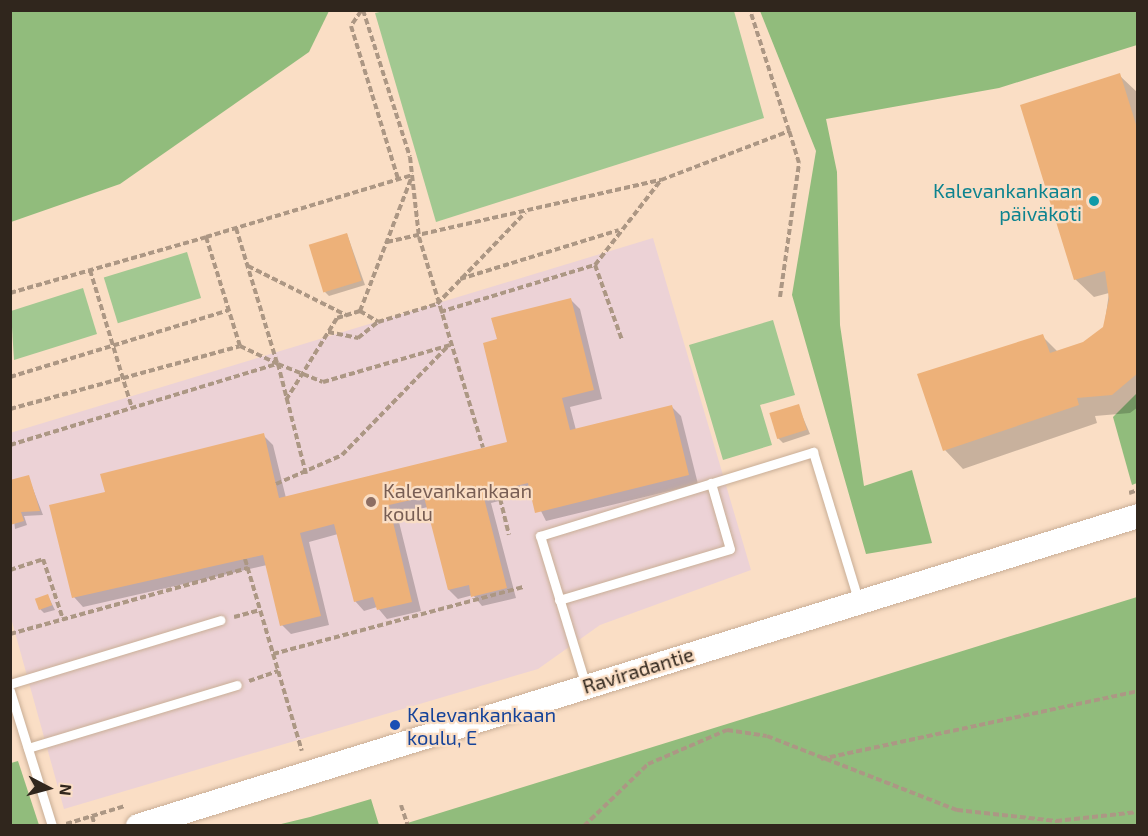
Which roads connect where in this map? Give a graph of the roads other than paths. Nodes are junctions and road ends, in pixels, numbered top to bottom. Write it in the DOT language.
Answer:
graph roads {
  1 [pos="711,483"];
  2 [pos="1137,516"];
  3 [pos="559,600"];
  4 [pos="859,602"];
  5 [pos="221,620"];
  6 [pos="10,684"];
  7 [pos="237,685"];
  8 [pos="586,686"];
  9 [pos="10,691"];
  10 [pos="28,748"];
  11 [pos="52,825"];
  12 [pos="138,825"];
  1 -- 3 [label="lane"];
  1 -- 3 [label="lane"];
  1 -- 4 [label="lane"];
  2 -- 4 [label="street, Raviradantie"];
  3 -- 8 [label="lane"];
  4 -- 8 [label="street, Raviradantie"];
  5 -- 6 [label="lane"];
  7 -- 10 [label="lane"];
  8 -- 12 [label="street, Raviradantie"];
  9 -- 10 [label="lane"];
  10 -- 11 [label="lane"];
}
